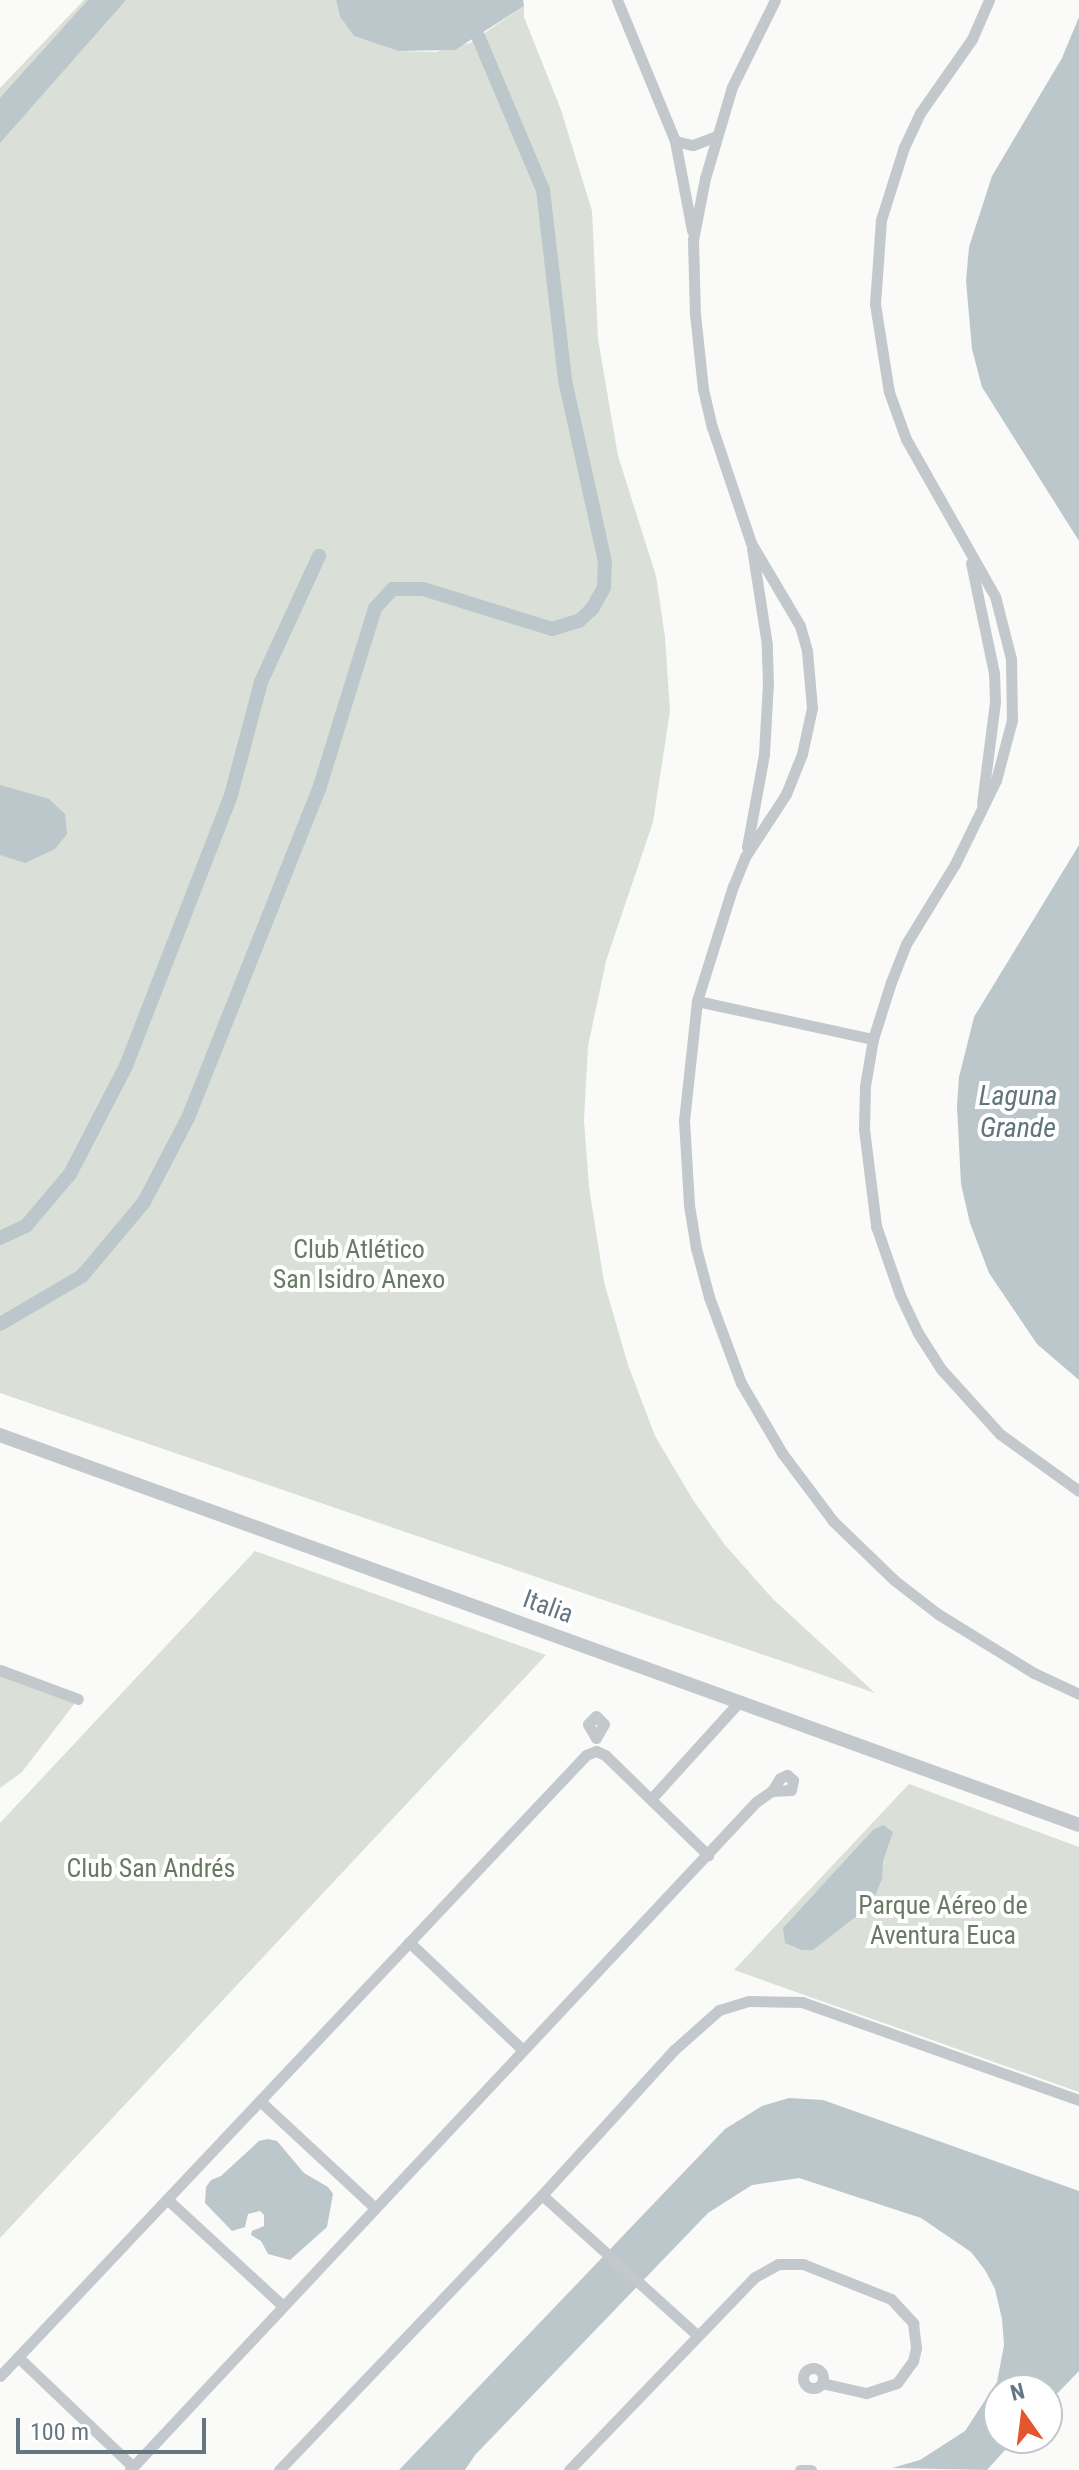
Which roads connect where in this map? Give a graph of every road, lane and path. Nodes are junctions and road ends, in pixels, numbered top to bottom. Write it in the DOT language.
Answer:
graph roads {
  1 [pos="617,0"];
  2 [pos="775,0"];
  3 [pos="989,0"];
  4 [pos="716,136"];
  5 [pos="675,141"];
  6 [pos="693,240"];
  7 [pos="751,543"];
  8 [pos="969,555"];
  9 [pos="787,600"];
  10 [pos="761,607"];
  11 [pos="760,787"];
  12 [pos="786,794"];
  13 [pos="981,813"];
  14 [pos="745,857"];
  15 [pos="697,1001"];
  16 [pos="873,1039"];
  17 [pos="0,1435"];
  18 [pos="1079,1491"];
  19 [pos="0,1670"];
  20 [pos="1079,1694"];
  21 [pos="78,1699"];
  22 [pos="739,1702"];
  23 [pos="596,1738"];
  24 [pos="596,1751"];
  25 [pos="772,1791"];
  26 [pos="651,1799"];
  27 [pos="1079,1825"];
  28 [pos="708,1855"];
  29 [pos="409,1942"];
  30 [pos="523,2050"];
  31 [pos="1079,2100"];
  32 [pos="260,2101"];
  33 [pos="542,2195"];
  34 [pos="167,2199"];
  35 [pos="375,2208"];
  36 [pos="283,2306"];
  37 [pos="698,2336"];
  38 [pos="18,2357"];
  39 [pos="0,2376"];
  40 [pos="822,2383"];
  41 [pos="131,2468"];
  42 [pos="279,2470"];
  43 [pos="569,2470"];
  44 [pos="800,2470"];
  45 [pos="811,2470"];
  1 -- 5 [label="street"];
  2 -- 4 [label="street"];
  3 -- 8 [label="street"];
  4 -- 5 [label="street"];
  4 -- 6 [label="street"];
  5 -- 6 [label="street"];
  6 -- 7 [label="street"];
  7 -- 9 [label="street"];
  7 -- 10 [label="street"];
  8 -- 13 [label="street"];
  8 -- 13 [label="street"];
  9 -- 10 [label="street"];
  9 -- 12 [label="street"];
  10 -- 11 [label="street"];
  11 -- 12 [label="street"];
  11 -- 14 [label="street"];
  12 -- 14 [label="street"];
  13 -- 16 [label="street"];
  14 -- 15 [label="street"];
  15 -- 16 [label="street"];
  15 -- 20 [label="street"];
  16 -- 18 [label="street"];
  17 -- 22 [label="street, Italia"];
  19 -- 21 [label="street"];
  22 -- 26 [label="street"];
  22 -- 27 [label="street, Italia"];
  23 -- 24 [label="street"];
  24 -- 26 [label="street"];
  24 -- 29 [label="street"];
  25 -- 28 [label="street"];
  26 -- 28 [label="street"];
  28 -- 30 [label="street"];
  29 -- 30 [label="street"];
  29 -- 32 [label="street"];
  30 -- 35 [label="street"];
  31 -- 33 [label="street"];
  32 -- 34 [label="street"];
  32 -- 35 [label="street"];
  33 -- 37 [label="street"];
  33 -- 42 [label="street"];
  34 -- 36 [label="street"];
  34 -- 38 [label="street"];
  35 -- 36 [label="street"];
  36 -- 41 [label="street"];
  37 -- 40 [label="street"];
  37 -- 43 [label="street"];
  38 -- 39 [label="street"];
  38 -- 41 [label="street"];
  44 -- 45 [label="street"];
}
